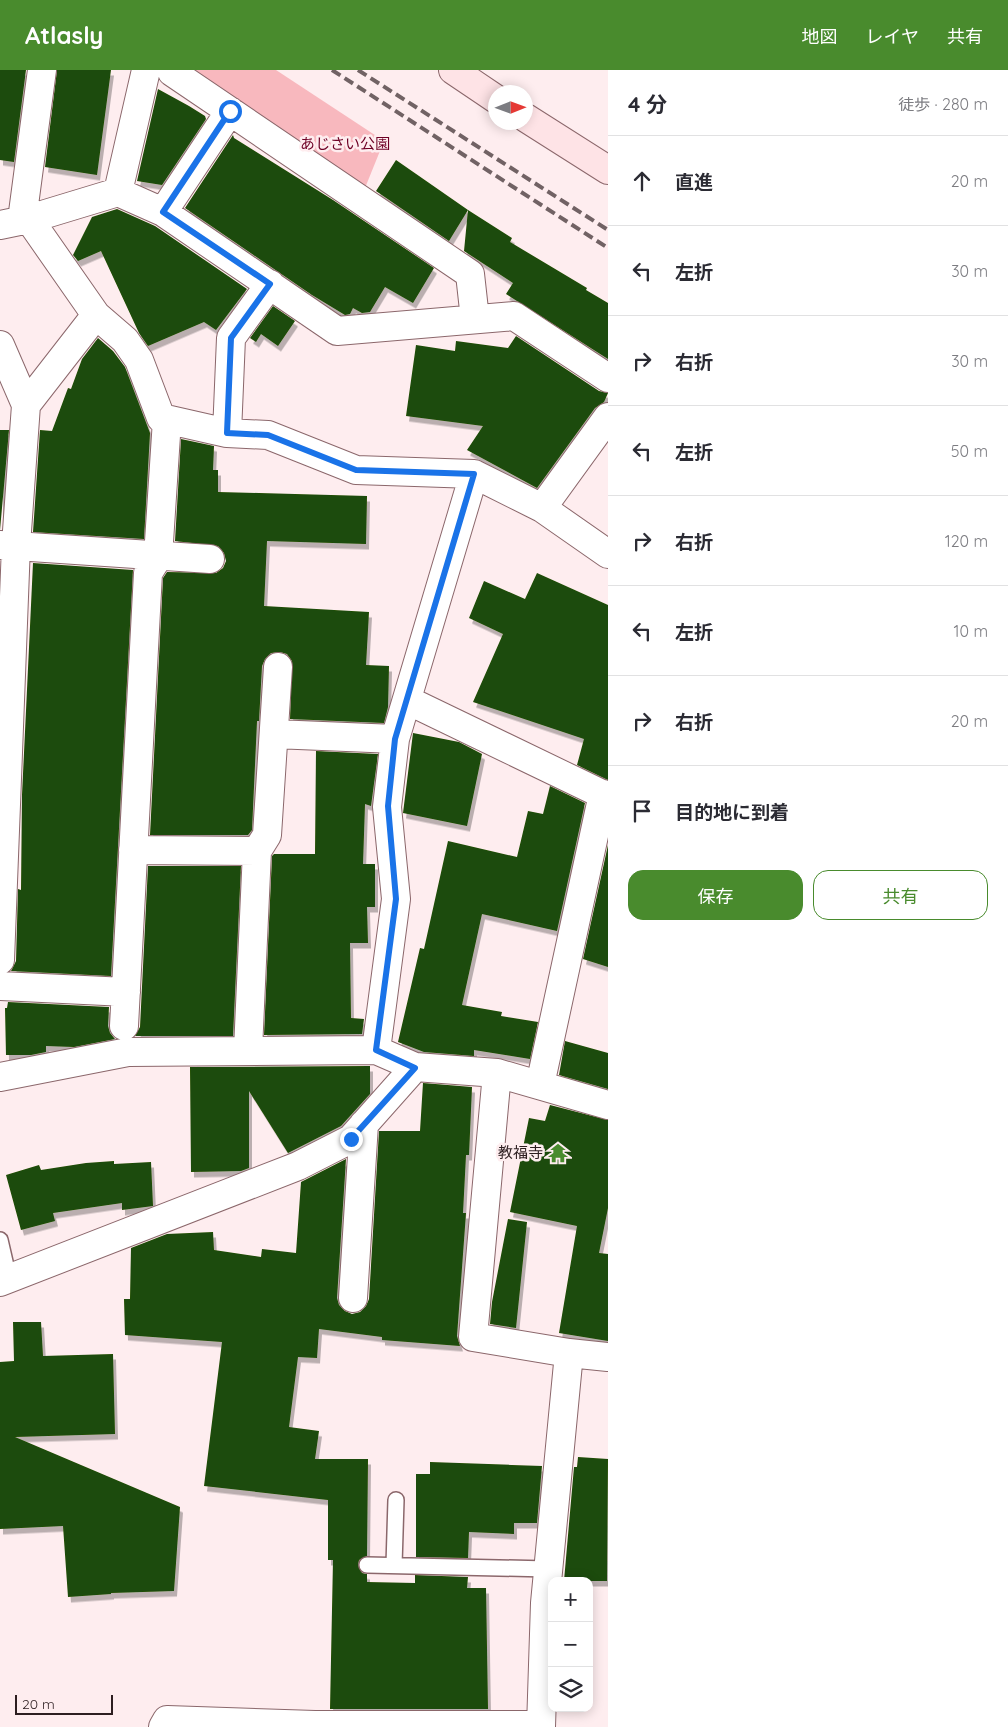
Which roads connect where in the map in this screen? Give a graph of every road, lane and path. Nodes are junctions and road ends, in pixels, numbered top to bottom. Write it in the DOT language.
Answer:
graph roads {
  1 [pos="42,70"];
  2 [pos="453,70"];
  3 [pos="159,71"];
  4 [pos="488,94"];
  5 [pos="230,111"];
  6 [pos="533,122"];
  7 [pos="608,170"];
  8 [pos="118,192"];
  9 [pos="163,212"];
  10 [pos="17,221"];
  11 [pos="270,284"];
  12 [pos="96,314"];
  13 [pos="475,320"];
  14 [pos="0,345"];
  15 [pos="608,378"];
  16 [pos="26,405"];
  17 [pos="608,417"];
  18 [pos="167,420"];
  19 [pos="227,433"];
  20 [pos="474,474"];
  21 [pos="542,508"];
  22 [pos="8,545"];
  23 [pos="608,554"];
  24 [pos="158,557"];
  25 [pos="210,559"];
  26 [pos="278,668"];
  27 [pos="407,700"];
  28 [pos="274,734"];
  29 [pos="395,739"];
  30 [pos="605,796"];
  31 [pos="133,850"];
  32 [pos="257,851"];
  33 [pos="0,960"];
  34 [pos="0,986"];
  35 [pos="126,992"];
  36 [pos="124,1026"];
  37 [pos="248,1050"];
  38 [pos="376,1050"];
  39 [pos="415,1068"];
  40 [pos="497,1073"];
  41 [pos="0,1076"];
  42 [pos="540,1085"];
  43 [pos="608,1105"];
  44 [pos="364,1124"];
  45 [pos="0,1240"];
  46 [pos="4,1281"];
  47 [pos="353,1298"];
  48 [pos="569,1353"];
  49 [pos="608,1357"];
  50 [pos="396,1500"];
  51 [pos="367,1565"];
  52 [pos="394,1565"];
  53 [pos="548,1569"];
  54 [pos="541,1726"];
  55 [pos="163,1727"];
  1 -- 10 [label="street"];
  2 -- 4 [label="street"];
  3 -- 5 [label="street"];
  3 -- 8 [label="street"];
  5 -- 9 [label="street"];
  5 -- 13 [label="street"];
  6 -- 7 [label="street"];
  8 -- 9 [label="street"];
  8 -- 10 [label="street"];
  9 -- 11 [label="street"];
  10 -- 12 [label="street"];
  11 -- 13 [label="street"];
  11 -- 19 [label="street"];
  12 -- 16 [label="street"];
  12 -- 18 [label="street"];
  13 -- 15 [label="street"];
  14 -- 16 [label="street"];
  16 -- 22 [label="street"];
  17 -- 21 [label="street"];
  18 -- 19 [label="street"];
  18 -- 24 [label="street"];
  19 -- 20 [label="street"];
  20 -- 21 [label="street"];
  20 -- 27 [label="street"];
  21 -- 23 [label="street"];
  22 -- 24 [label="street"];
  22 -- 33 [label="street"];
  24 -- 25 [label="street"];
  24 -- 31 [label="street"];
  26 -- 28 [label="street"];
  27 -- 29 [label="street"];
  27 -- 30 [label="street"];
  28 -- 29 [label="street"];
  28 -- 32 [label="street"];
  29 -- 38 [label="street"];
  30 -- 42 [label="street"];
  31 -- 32 [label="street"];
  31 -- 35 [label="street"];
  32 -- 37 [label="street"];
  34 -- 35 [label="street"];
  35 -- 36 [label="street"];
  37 -- 38 [label="street"];
  37 -- 41 [label="street"];
  38 -- 39 [label="street"];
  39 -- 40 [label="street"];
  39 -- 44 [label="street"];
  40 -- 42 [label="street"];
  40 -- 48 [label="street"];
  42 -- 43 [label="street"];
  44 -- 46 [label="street"];
  44 -- 47 [label="street"];
  45 -- 46 [label="lane"];
  48 -- 49 [label="street"];
  48 -- 53 [label="street"];
  50 -- 52 [label="lane"];
  51 -- 52 [label="lane"];
  52 -- 53 [label="lane"];
  53 -- 54 [label="street"];
  54 -- 55 [label="street"];
}
